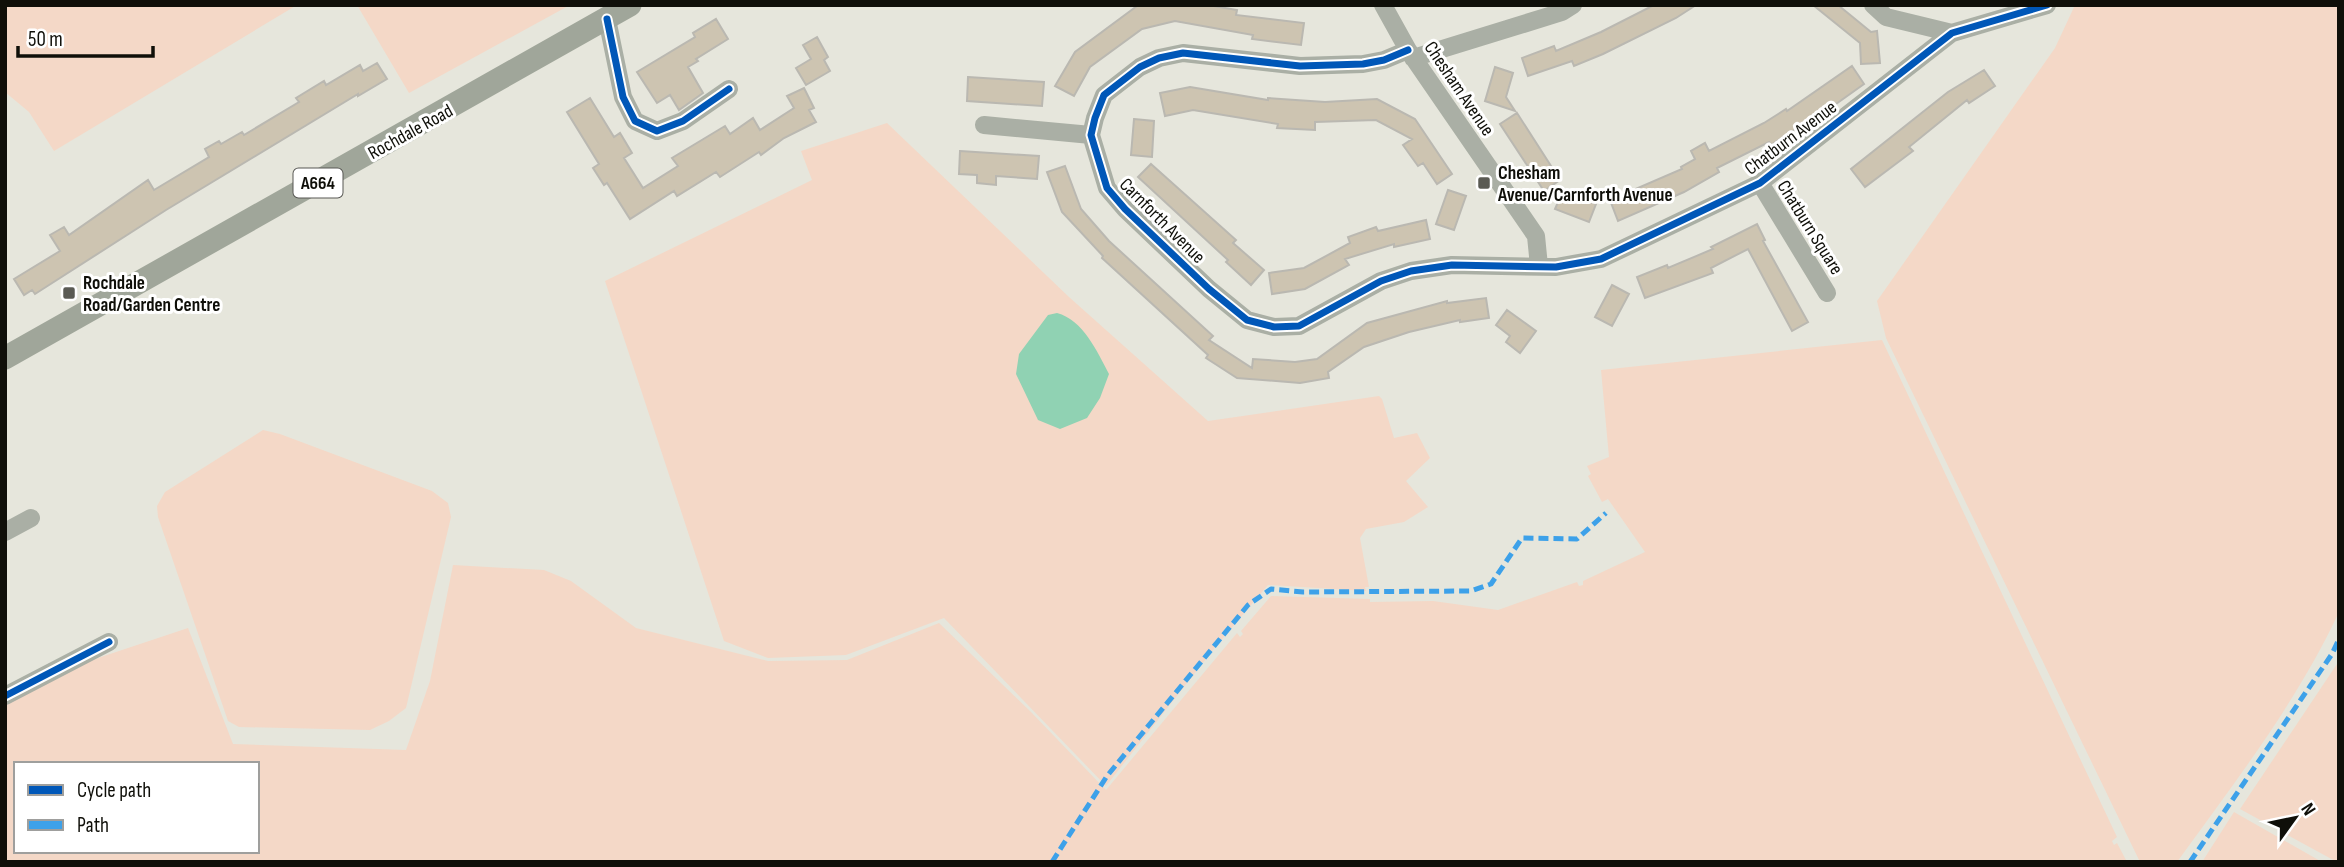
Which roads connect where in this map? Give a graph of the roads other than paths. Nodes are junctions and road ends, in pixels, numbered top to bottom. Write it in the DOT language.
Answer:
graph roads {
  1 [pos="630,5"];
  2 [pos="1383,5"];
  3 [pos="1573,5"];
  4 [pos="1873,5"];
  5 [pos="2047,5"];
  6 [pos="607,19"];
  7 [pos="1952,33"];
  8 [pos="1410,54"];
  9 [pos="729,89"];
  10 [pos="984,125"];
  11 [pos="1091,135"];
  12 [pos="1759,183"];
  13 [pos="1538,266"];
  14 [pos="1827,293"];
  15 [pos="5,358"];
  16 [pos="31,518"];
  17 [pos="5,531"];
  18 [pos="110,642"];
  19 [pos="5,696"];
  1 -- 6 [label="main road, Rochdale Road / A664"];
  2 -- 8 [label="street, Chesham Avenue"];
  3 -- 8 [label="street"];
  4 -- 7 [label="street"];
  5 -- 7 [label="street, Chatburn Avenue"];
  6 -- 9 [label="street"];
  6 -- 15 [label="main road, Rochdale Road / A664"];
  7 -- 12 [label="street, Chatburn Avenue"];
  8 -- 11 [label="street"];
  8 -- 13 [label="street, Chesham Avenue"];
  10 -- 11 [label="street"];
  11 -- 13 [label="street, Carnforth Avenue"];
  12 -- 13 [label="street, Chatburn Avenue"];
  12 -- 14 [label="street, Chatburn Square"];
  16 -- 17 [label="street"];
  18 -- 19 [label="street"];
}
